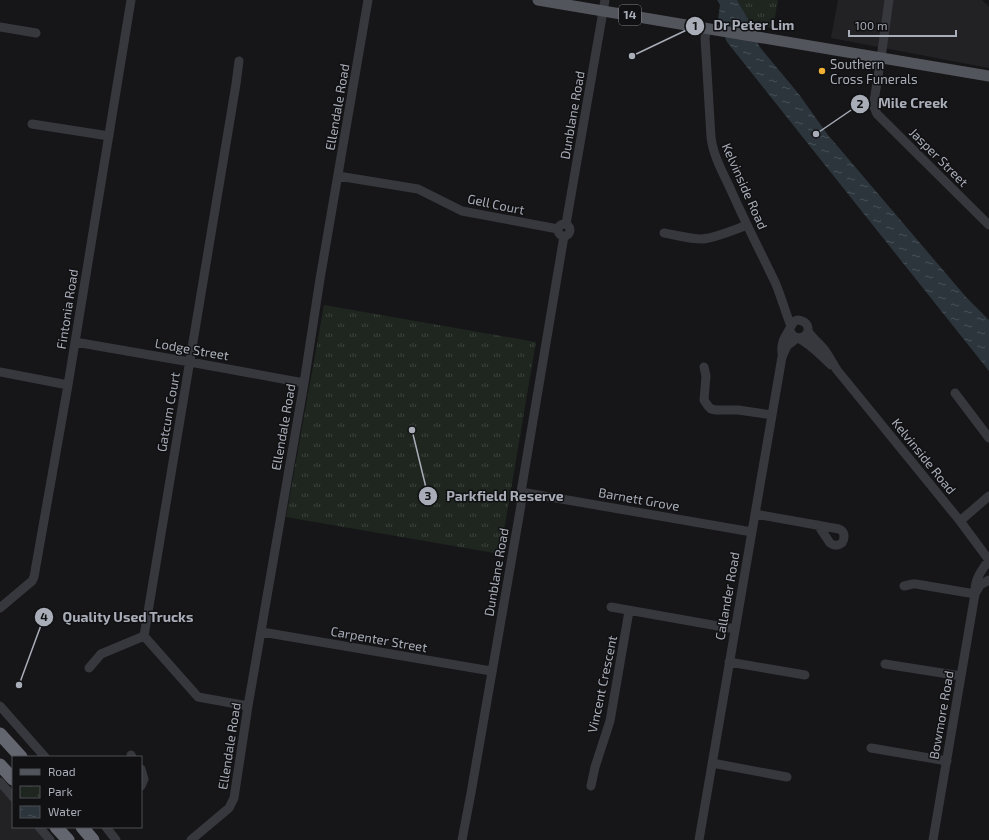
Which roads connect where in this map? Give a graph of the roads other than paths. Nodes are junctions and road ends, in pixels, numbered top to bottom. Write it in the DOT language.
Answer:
graph roads {
  1 [pos="131,0"];
  2 [pos="368,0"];
  3 [pos="538,0"];
  4 [pos="889,0"];
  5 [pos="604,5"];
  6 [pos="0,27"];
  7 [pos="707,28"];
  8 [pos="36,33"];
  9 [pos="881,58"];
  10 [pos="239,61"];
  11 [pos="989,76"];
  12 [pos="32,124"];
  13 [pos="109,136"];
  14 [pos="338,176"];
  15 [pos="747,225"];
  16 [pos="989,225"];
  17 [pos="562,230"];
  18 [pos="664,233"];
  19 [pos="783,301"];
  20 [pos="800,320"];
  21 [pos="790,328"];
  22 [pos="808,330"];
  23 [pos="798,338"];
  24 [pos="75,342"];
  25 [pos="782,357"];
  26 [pos="190,362"];
  27 [pos="704,367"];
  28 [pos="837,370"];
  29 [pos="0,372"];
  30 [pos="304,383"];
  31 [pos="68,385"];
  32 [pos="955,393"];
  33 [pos="772,415"];
  34 [pos="989,438"];
  35 [pos="521,492"];
  36 [pos="989,496"];
  37 [pos="755,514"];
  38 [pos="960,521"];
  39 [pos="818,525"];
  40 [pos="752,532"];
  41 [pos="989,560"];
  42 [pos="989,580"];
  43 [pos="904,586"];
  44 [pos="975,594"];
  45 [pos="611,607"];
  46 [pos="0,608"];
  47 [pos="629,611"];
  48 [pos="735,629"];
  49 [pos="262,632"];
  50 [pos="144,636"];
  51 [pos="729,662"];
  52 [pos="885,664"];
  53 [pos="88,668"];
  54 [pos="491,671"];
  55 [pos="805,675"];
  56 [pos="961,676"];
  57 [pos="0,706"];
  58 [pos="248,706"];
  59 [pos="0,734"];
  60 [pos="871,748"];
  61 [pos="19,756"];
  62 [pos="44,756"];
  63 [pos="947,761"];
  64 [pos="712,764"];
  65 [pos="0,765"];
  66 [pos="142,772"];
  67 [pos="787,776"];
  68 [pos="12,778"];
  69 [pos="0,782"];
  70 [pos="142,784"];
  71 [pos="590,786"];
  72 [pos="12,797"];
  73 [pos="40,828"];
  74 [pos="57,828"];
  75 [pos="83,828"];
  76 [pos="107,828"];
  77 [pos="50,840"];
  78 [pos="68,840"];
  79 [pos="93,840"];
  80 [pos="116,840"];
  81 [pos="191,840"];
  82 [pos="462,840"];
  83 [pos="699,840"];
  84 [pos="933,840"];
  1 -- 13 [label="street, Fintonia Road"];
  2 -- 14 [label="street, Ellendale Road"];
  3 -- 5 [label="main road, 14"];
  4 -- 9 [label="street, Jasper Street"];
  5 -- 7 [label="main road, 14"];
  5 -- 17 [label="street, Dunblane Road"];
  6 -- 8 [label="street"];
  7 -- 9 [label="main road, 14"];
  7 -- 15 [label="street, Kelvinside Road"];
  9 -- 11 [label="main road, 14"];
  9 -- 16 [label="street, Jasper Street"];
  10 -- 26 [label="street, Gatcum Court"];
  12 -- 13 [label="street"];
  13 -- 24 [label="street, Fintonia Road"];
  14 -- 17 [label="street, Gell Court"];
  14 -- 30 [label="street, Ellendale Road"];
  15 -- 18 [label="street"];
  15 -- 19 [label="street, Kelvinside Road"];
  17 -- 35 [label="street, Dunblane Road"];
  19 -- 20 [label="street, Kelvinside Road"];
  19 -- 21 [label="street, Kelvinside Road"];
  20 -- 21 [label="street"];
  20 -- 22 [label="street"];
  21 -- 23 [label="street"];
  21 -- 25 [label="street, Callander Road"];
  22 -- 23 [label="street"];
  22 -- 28 [label="street, Kelvinside Road"];
  23 -- 25 [label="street, Callander Road"];
  23 -- 28 [label="street, Kelvinside Road"];
  24 -- 26 [label="street, Lodge Street"];
  24 -- 31 [label="street, Fintonia Road"];
  25 -- 33 [label="street, Callander Road"];
  26 -- 30 [label="street, Lodge Street"];
  26 -- 50 [label="street, Gatcum Court"];
  27 -- 33 [label="street"];
  28 -- 38 [label="street, Kelvinside Road"];
  29 -- 31 [label="street"];
  30 -- 49 [label="street, Ellendale Road"];
  31 -- 46 [label="street, Fintonia Road"];
  32 -- 34 [label="street"];
  33 -- 37 [label="street, Callander Road"];
  35 -- 40 [label="street, Barnett Grove"];
  35 -- 54 [label="street, Dunblane Road"];
  36 -- 38 [label="street"];
  37 -- 39 [label="street"];
  37 -- 40 [label="street, Callander Road"];
  38 -- 41 [label="street, Kelvinside Road"];
  40 -- 48 [label="street, Callander Road"];
  41 -- 44 [label="street, Bowmore Road"];
  42 -- 44 [label="street"];
  43 -- 44 [label="street"];
  44 -- 56 [label="street, Bowmore Road"];
  45 -- 47 [label="street"];
  47 -- 48 [label="street"];
  47 -- 71 [label="street, Vincent Crescent"];
  48 -- 51 [label="street, Callander Road"];
  49 -- 54 [label="street, Carpenter Street"];
  49 -- 58 [label="street, Ellendale Road"];
  50 -- 53 [label="street"];
  50 -- 58 [label="street"];
  51 -- 55 [label="street"];
  51 -- 64 [label="street, Callander Road"];
  52 -- 56 [label="street"];
  54 -- 82 [label="street, Dunblane Road"];
  56 -- 63 [label="street, Bowmore Road"];
  57 -- 62 [label="street"];
  58 -- 81 [label="street, Ellendale Road"];
  59 -- 61 [label="highway"];
  60 -- 63 [label="street"];
  63 -- 84 [label="street, Bowmore Road"];
  64 -- 67 [label="street"];
  64 -- 83 [label="street, Callander Road"];
  65 -- 68 [label="highway"];
  66 -- 70 [label="street"];
  69 -- 72 [label="street"];
  73 -- 77 [label="street"];
  74 -- 78 [label="highway"];
  75 -- 79 [label="highway"];
  76 -- 80 [label="street"];
}
